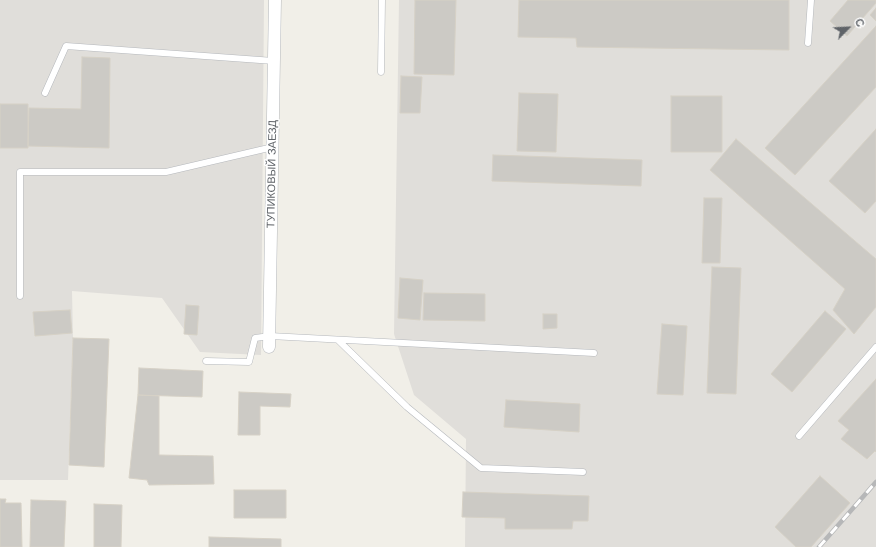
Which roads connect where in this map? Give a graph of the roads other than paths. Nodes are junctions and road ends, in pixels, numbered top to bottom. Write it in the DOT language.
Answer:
graph roads {
  1 [pos="275,0"];
  2 [pos="382,0"];
  3 [pos="811,0"];
  4 [pos="808,43"];
  5 [pos="274,61"];
  6 [pos="381,72"];
  7 [pos="45,93"];
  8 [pos="273,147"];
  9 [pos="20,296"];
  10 [pos="338,340"];
  11 [pos="270,342"];
  12 [pos="876,347"];
  13 [pos="594,353"];
  14 [pos="206,361"];
  15 [pos="799,436"];
  16 [pos="583,472"];
  1 -- 5 [label="street, ТУПИКОВЫЙ ЗАЕЗД"];
  2 -- 6 [label="lane"];
  3 -- 4 [label="lane"];
  5 -- 7 [label="lane"];
  5 -- 8 [label="street, ТУПИКОВЫЙ ЗАЕЗД"];
  8 -- 9 [label="lane"];
  8 -- 11 [label="street, ТУПИКОВЫЙ ЗАЕЗД"];
  10 -- 11 [label="lane"];
  10 -- 13 [label="lane"];
  10 -- 16 [label="lane"];
  11 -- 14 [label="lane"];
  12 -- 15 [label="lane"];
}
